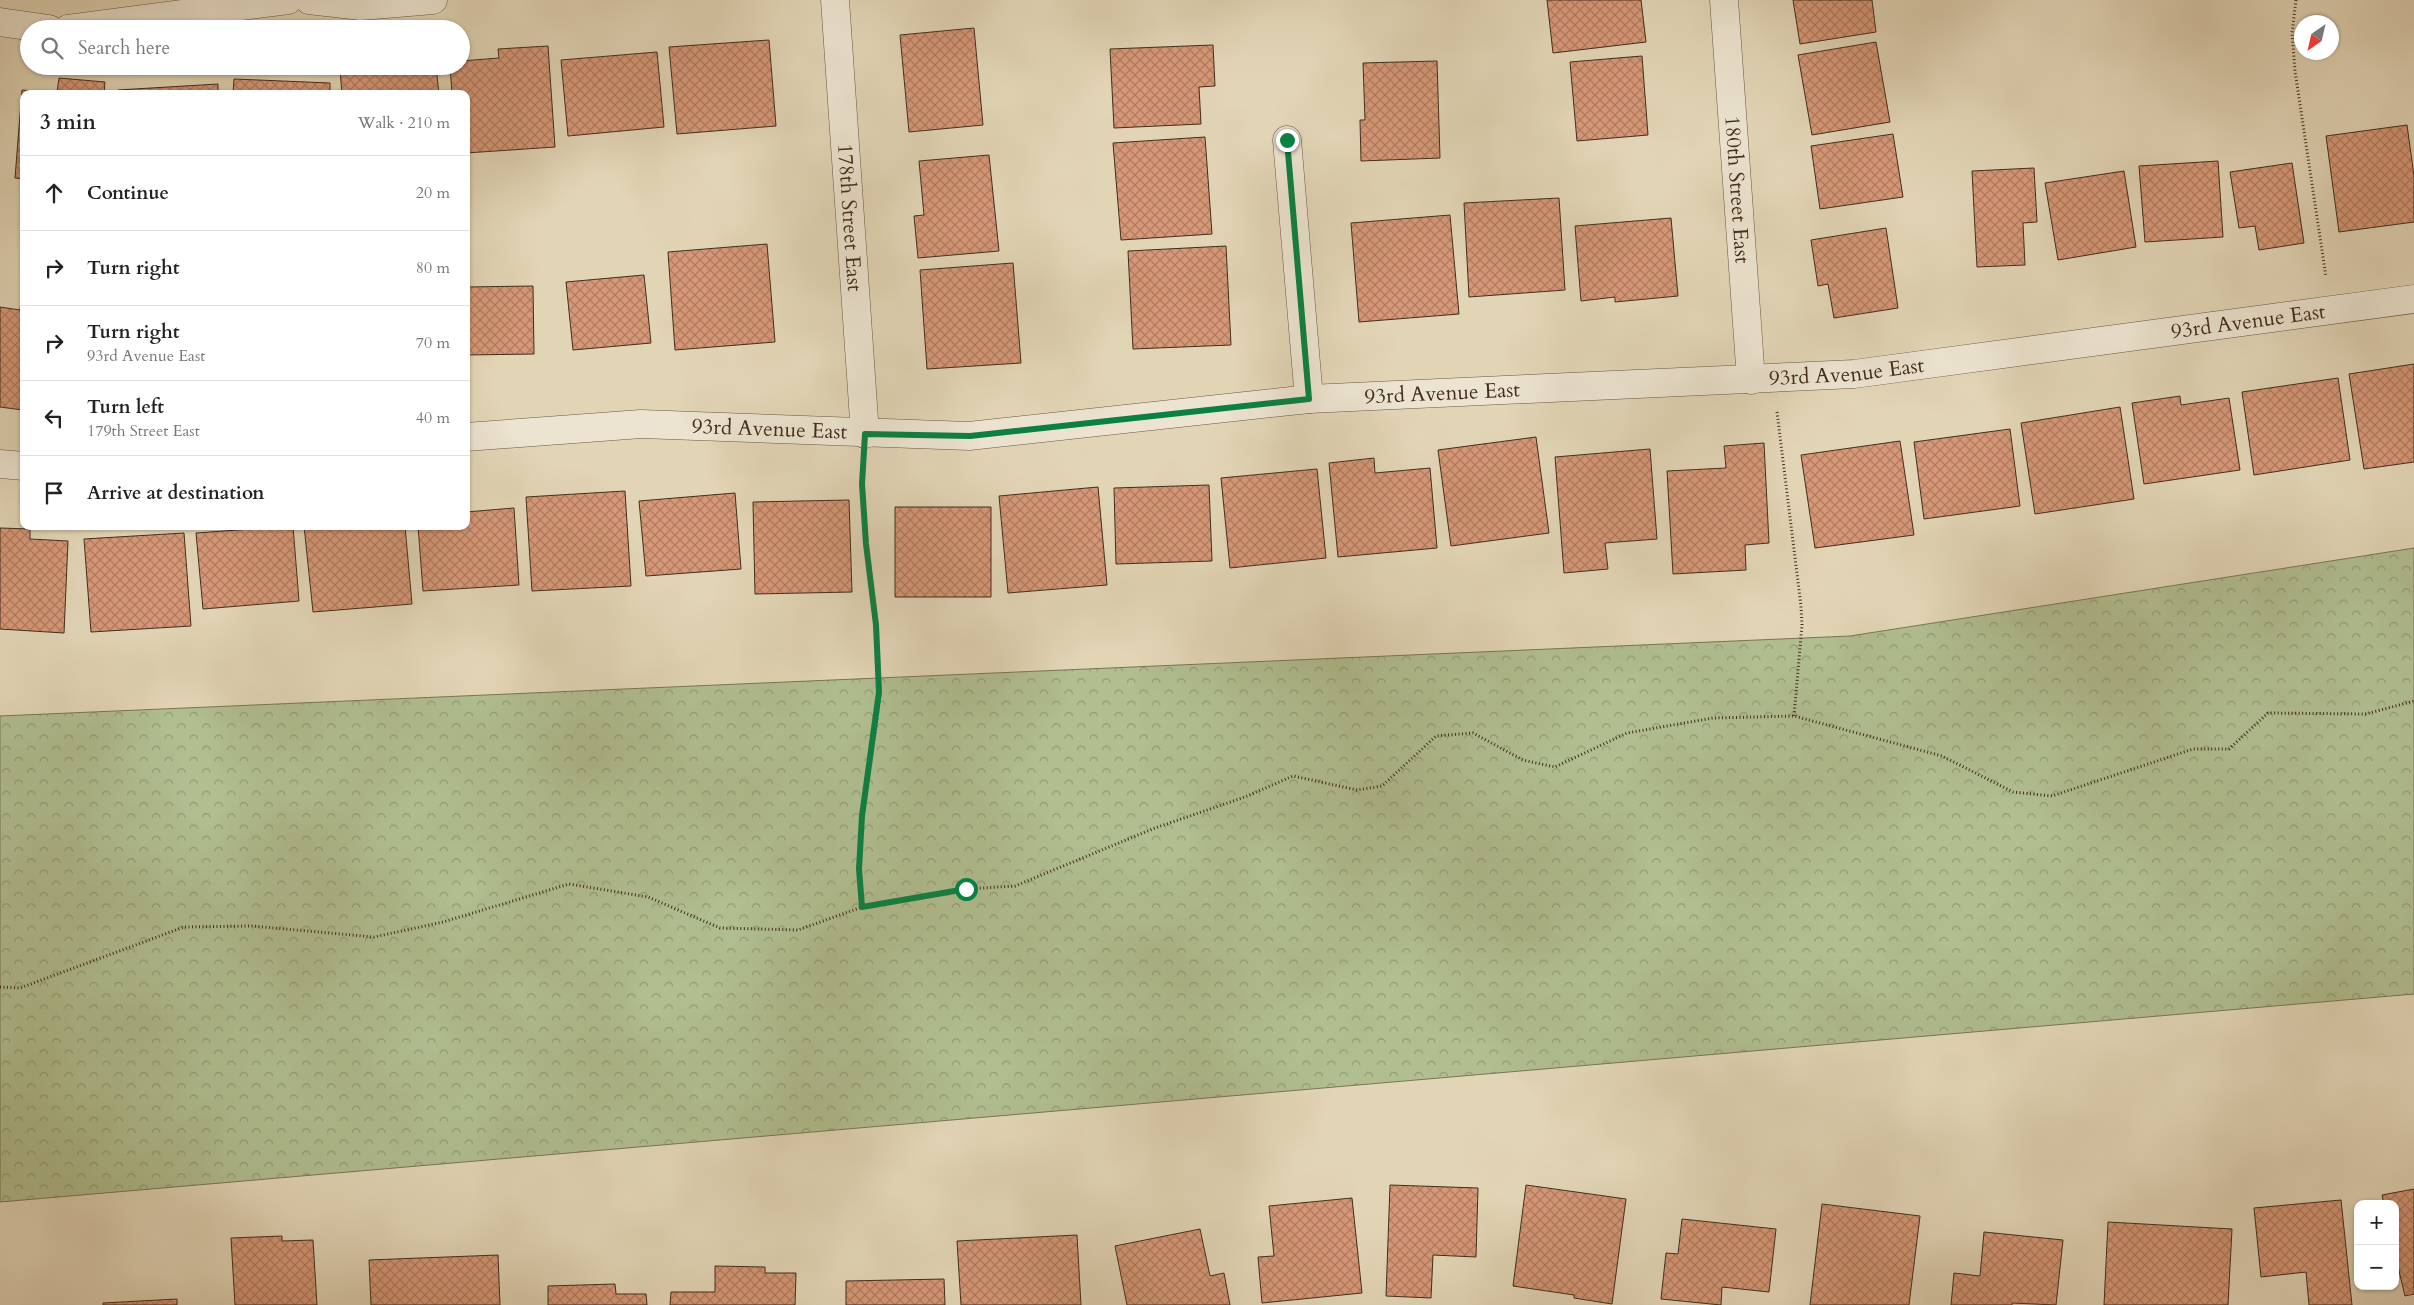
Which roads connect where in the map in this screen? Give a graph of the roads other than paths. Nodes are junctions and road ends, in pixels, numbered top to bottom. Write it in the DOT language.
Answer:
graph roads {
  1 [pos="288,0"];
  2 [pos="309,0"];
  3 [pos="433,0"];
  4 [pos="835,0"];
  5 [pos="1724,0"];
  6 [pos="136,20"];
  7 [pos="0,22"];
  8 [pos="20,25"];
  9 [pos="1287,140"];
  10 [pos="2414,300"];
  11 [pos="1762,380"];
  12 [pos="1309,399"];
  13 [pos="865,434"];
  14 [pos="470,437"];
  15 [pos="0,464"];
  16 [pos="20,466"];
  1 -- 6 [label="street"];
  2 -- 3 [label="street"];
  4 -- 13 [label="street, 178th Street East"];
  5 -- 11 [label="street, 180th Street East"];
  7 -- 8 [label="street"];
  9 -- 12 [label="street"];
  10 -- 11 [label="street, 93rd Avenue East"];
  11 -- 12 [label="street, 93rd Avenue East"];
  12 -- 13 [label="street, 93rd Avenue East"];
  13 -- 14 [label="street, 93rd Avenue East"];
  15 -- 16 [label="street"];
}
